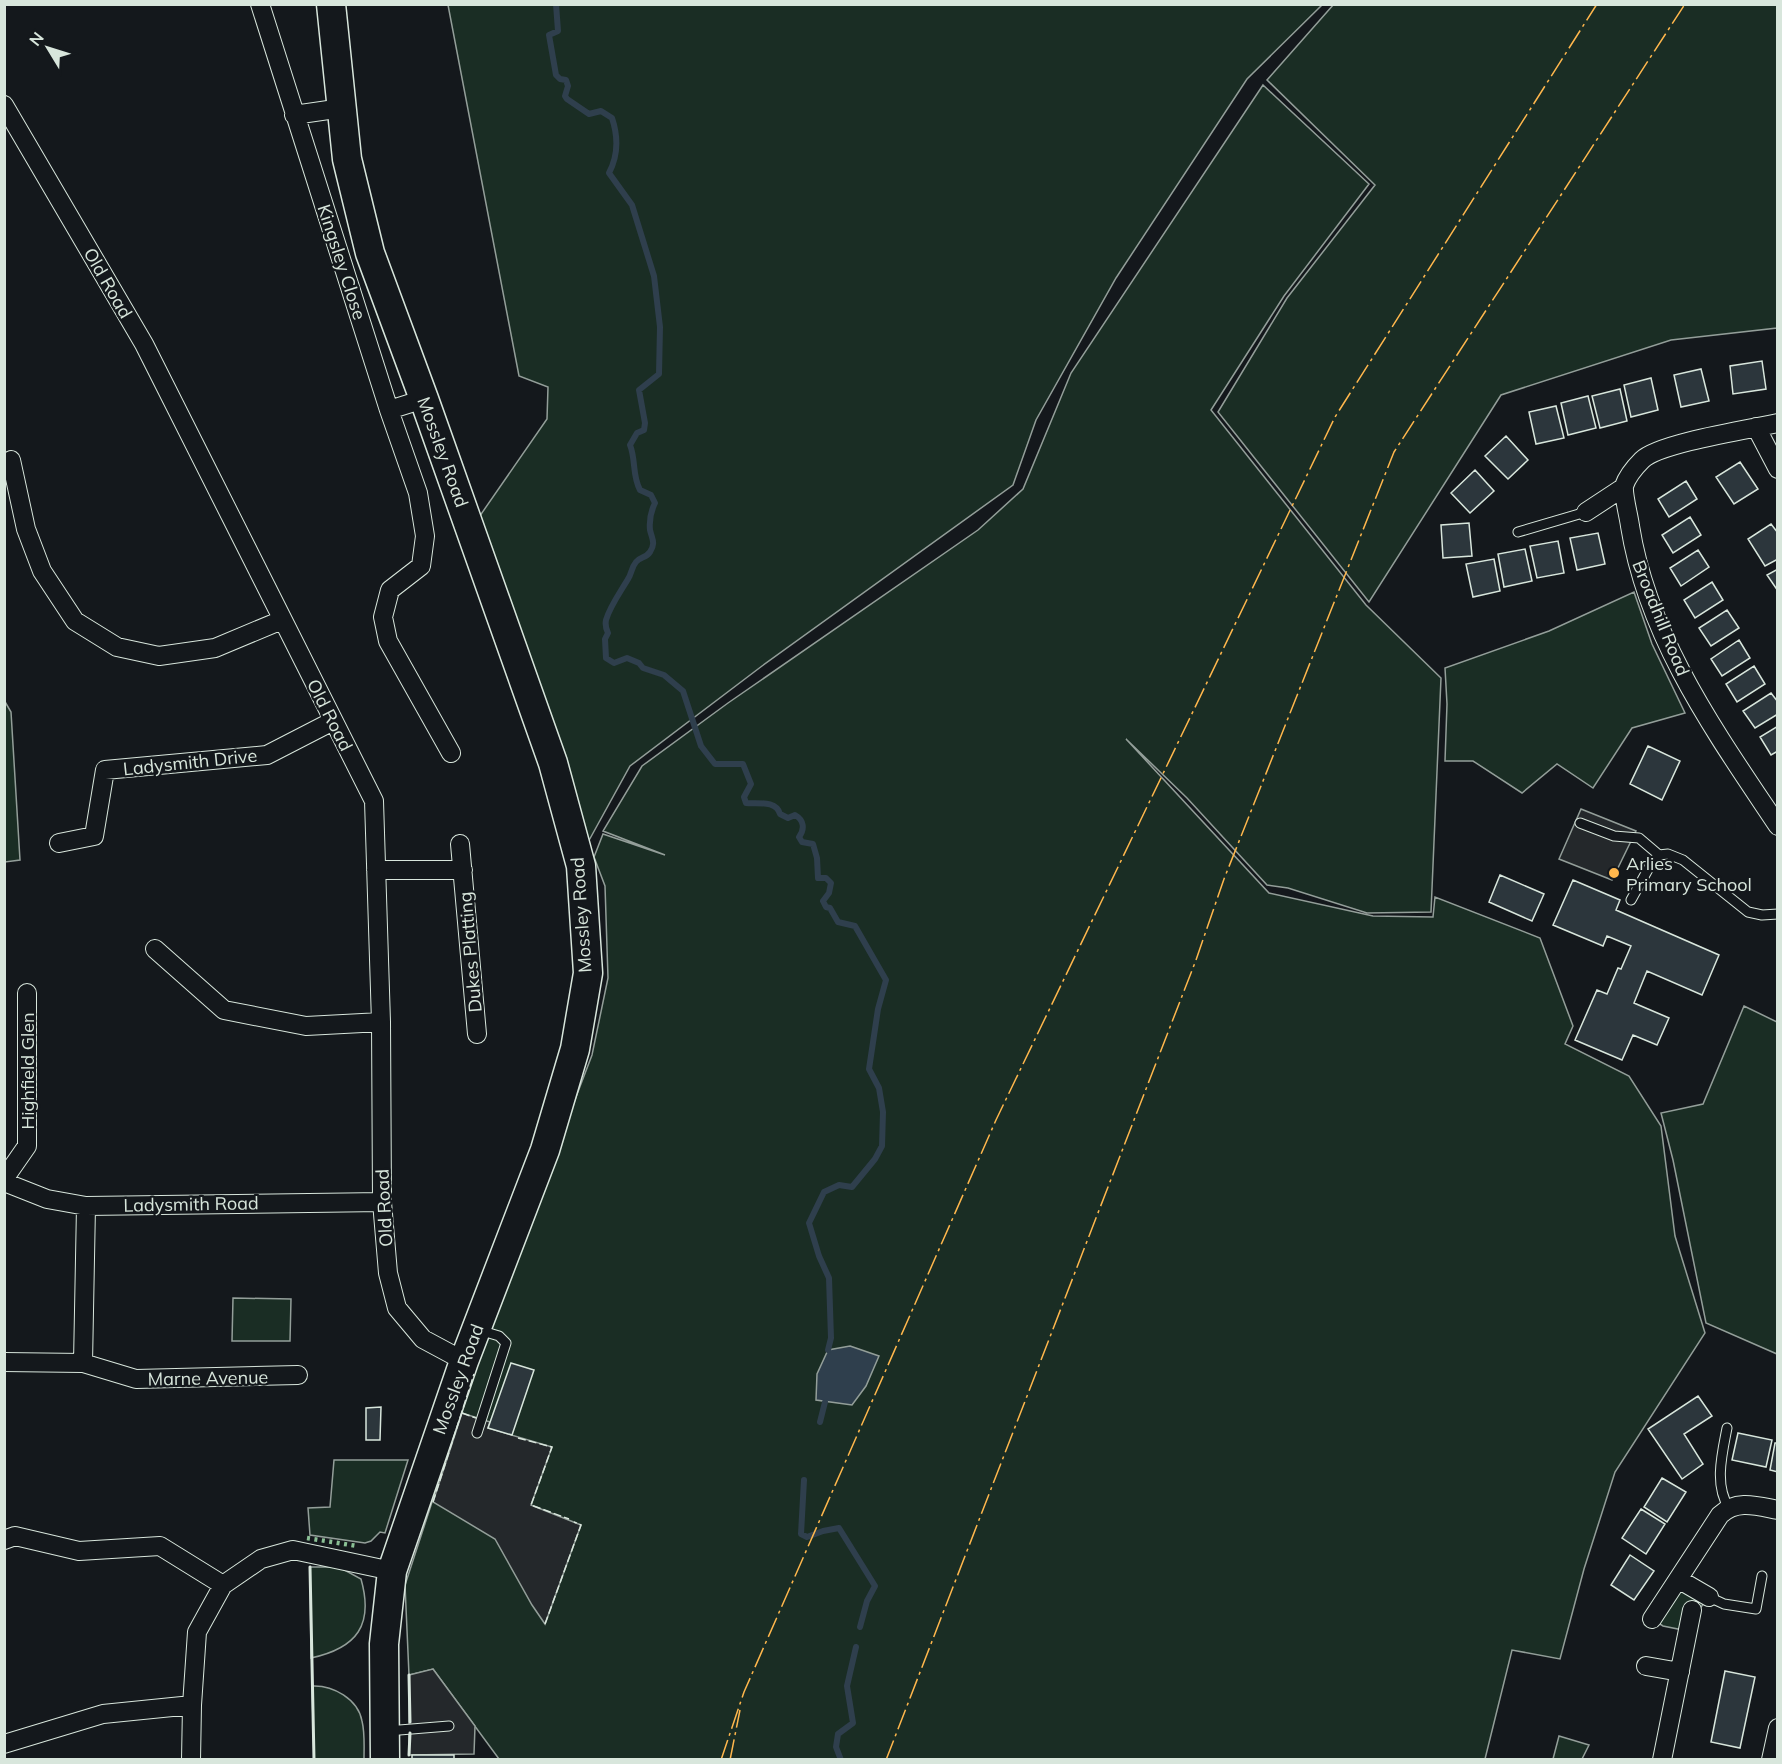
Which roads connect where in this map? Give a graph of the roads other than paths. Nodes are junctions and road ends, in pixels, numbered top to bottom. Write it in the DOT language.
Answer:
graph roads {
  1 [pos="260,4"];
  2 [pos="331,4"];
  3 [pos="4,105"];
  4 [pos="342,108"];
  5 [pos="294,115"];
  6 [pos="424,399"];
  7 [pos="389,410"];
  8 [pos="1778,423"];
  9 [pos="1756,428"];
  10 [pos="11,460"];
  11 [pos="1778,469"];
  12 [pos="1624,487"];
  13 [pos="1586,512"];
  14 [pos="1518,532"];
  15 [pos="282,620"];
  16 [pos="333,721"];
  17 [pos="451,753"];
  18 [pos="1580,823"];
  19 [pos="1778,826"];
  20 [pos="59,843"];
  21 [pos="460,844"];
  22 [pos="1659,855"];
  23 [pos="376,870"];
  24 [pos="463,870"];
  25 [pos="1631,900"];
  26 [pos="1778,914"];
  27 [pos="155,949"];
  28 [pos="27,993"];
  29 [pos="381,1022"];
  30 [pos="477,1034"];
  31 [pos="4,1181"];
  32 [pos="382,1202"];
  33 [pos="86,1206"];
  34 [pos="476,1329"];
  35 [pos="464,1360"];
  36 [pos="4,1362"];
  37 [pos="83,1363"];
  38 [pos="298,1375"];
  39 [pos="1726,1428"];
  40 [pos="477,1433"];
  41 [pos="1729,1508"];
  42 [pos="1778,1510"];
  43 [pos="4,1540"];
  44 [pos="392,1571"];
  45 [pos="1762,1576"];
  46 [pos="1678,1579"];
  47 [pos="223,1585"];
  48 [pos="1709,1598"];
  49 [pos="1692,1610"];
  50 [pos="1652,1619"];
  51 [pos="1646,1666"];
  52 [pos="1680,1672"];
  53 [pos="192,1706"];
  54 [pos="449,1726"];
  55 [pos="1778,1728"];
  56 [pos="4,1744"];
  57 [pos="385,1746"];
  58 [pos="191,1760"];
  59 [pos="1662,1760"];
  60 [pos="1771,1760"];
  1 -- 5 [label="street, Kingsley Close"];
  2 -- 4 [label="main road, Mossley Road"];
  3 -- 15 [label="street, Old Road"];
  4 -- 5 [label="street"];
  4 -- 6 [label="main road, Mossley Road"];
  5 -- 7 [label="street, Kingsley Close"];
  6 -- 7 [label="street"];
  6 -- 34 [label="main road, Mossley Road"];
  7 -- 17 [label="street, Kingsley Close"];
  8 -- 9 [label="street"];
  9 -- 11 [label="street"];
  9 -- 12 [label="street"];
  10 -- 15 [label="street"];
  12 -- 13 [label="street"];
  12 -- 19 [label="street, Broadhill Road"];
  13 -- 14 [label="lane"];
  15 -- 16 [label="street, Old Road"];
  16 -- 20 [label="street, Ladysmith Drive"];
  16 -- 23 [label="street, Old Road"];
  18 -- 22 [label="lane"];
  21 -- 24 [label="street, Dukes Platting"];
  22 -- 25 [label="lane"];
  22 -- 26 [label="lane"];
  23 -- 24 [label="street, Dukes Platting"];
  23 -- 29 [label="street, Old Road"];
  24 -- 30 [label="street, Dukes Platting"];
  27 -- 29 [label="street"];
  28 -- 31 [label="street, Highfield Glen"];
  29 -- 32 [label="street, Old Road"];
  31 -- 33 [label="street, Ladysmith Road"];
  32 -- 33 [label="street, Ladysmith Road"];
  32 -- 35 [label="street, Old Road"];
  33 -- 37 [label="street"];
  34 -- 35 [label="main road, Mossley Road"];
  34 -- 40 [label="lane"];
  35 -- 44 [label="main road, Mossley Road"];
  36 -- 37 [label="street, Marne Avenue"];
  37 -- 38 [label="street, Marne Avenue"];
  39 -- 41 [label="lane"];
  41 -- 42 [label="street"];
  41 -- 46 [label="street"];
  43 -- 47 [label="street"];
  44 -- 47 [label="street"];
  44 -- 57 [label="main road, Mossley Road"];
  45 -- 48 [label="lane"];
  46 -- 48 [label="street"];
  46 -- 50 [label="street"];
  47 -- 53 [label="street"];
  49 -- 52 [label="street"];
  51 -- 52 [label="street"];
  52 -- 59 [label="street"];
  53 -- 56 [label="street"];
  53 -- 58 [label="street"];
  54 -- 57 [label="lane"];
  55 -- 60 [label="street"];
}
